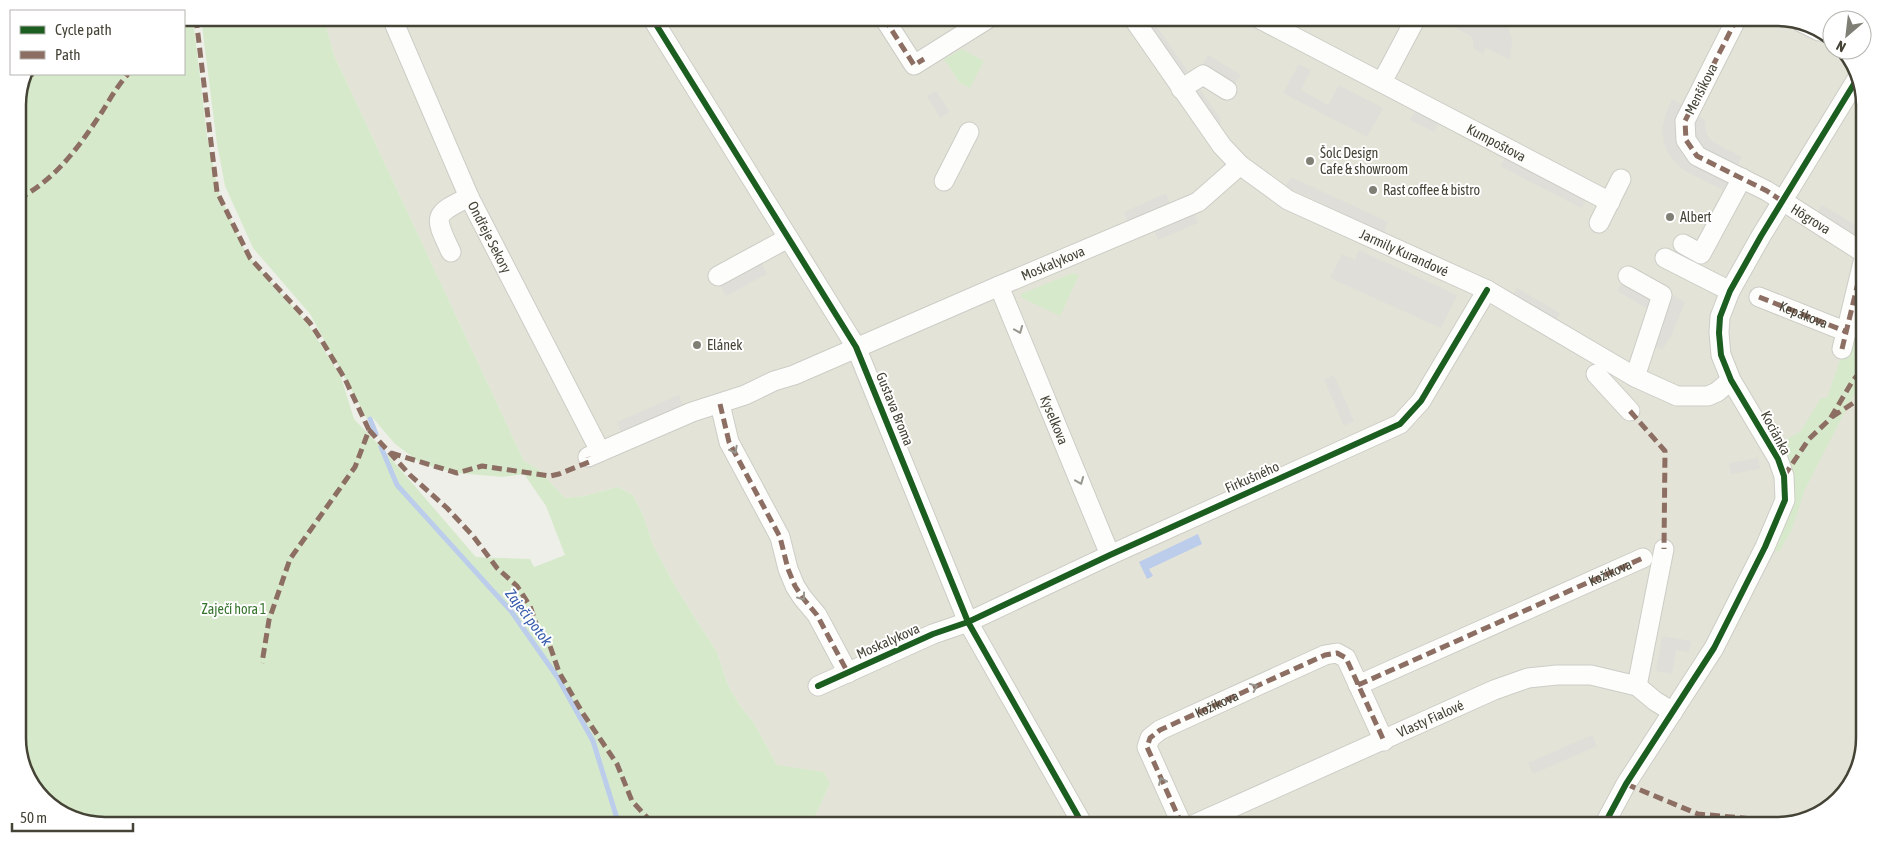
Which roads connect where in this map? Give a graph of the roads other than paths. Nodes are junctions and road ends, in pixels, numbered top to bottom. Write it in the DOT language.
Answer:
graph roads {
  1 [pos="395,26"];
  2 [pos="657,26"];
  3 [pos="889,26"];
  4 [pos="976,26"];
  5 [pos="1138,26"];
  6 [pos="1274,26"];
  7 [pos="1412,26"];
  8 [pos="1733,26"];
  9 [pos="1382,82"];
  10 [pos="1853,85"];
  11 [pos="1181,89"];
  12 [pos="1227,90"];
  13 [pos="969,132"];
  14 [pos="1240,165"];
  15 [pos="1742,178"];
  16 [pos="1621,179"];
  17 [pos="944,181"];
  18 [pos="469,197"];
  19 [pos="1782,201"];
  20 [pos="1610,202"];
  21 [pos="1599,223"];
  22 [pos="788,238"];
  23 [pos="1683,244"];
  24 [pos="1856,248"];
  25 [pos="452,252"];
  26 [pos="1665,258"];
  27 [pos="718,276"];
  28 [pos="1628,276"];
  29 [pos="999,286"];
  30 [pos="1487,290"];
  31 [pos="1730,290"];
  32 [pos="1856,291"];
  33 [pos="1759,297"];
  34 [pos="856,347"];
  35 [pos="1596,374"];
  36 [pos="1635,377"];
  37 [pos="1731,380"];
  38 [pos="720,404"];
  39 [pos="1630,411"];
  40 [pos="1664,550"];
  41 [pos="1110,555"];
  42 [pos="1642,558"];
  43 [pos="968,622"];
  44 [pos="848,673"];
  45 [pos="818,686"];
  46 [pos="1358,686"];
  47 [pos="1637,686"];
  48 [pos="1673,712"];
  49 [pos="1384,741"];
  50 [pos="1078,817"];
  51 [pos="1178,817"];
  52 [pos="1213,817"];
  53 [pos="1609,817"];
  1 -- 18 [label="street, Ondřeje Sekory"];
  2 -- 22 [label="street, Gustava Broma"];
  3 -- 4 [label="street"];
  5 -- 11 [label="street, Jarmily Kurandové"];
  6 -- 9 [label="street, Kumpoštova"];
  7 -- 9 [label="street"];
  8 -- 15 [label="street, Menšíkova"];
  9 -- 20 [label="street, Kumpoštova"];
  10 -- 19 [label="street, Kociánka"];
  11 -- 12 [label="street"];
  11 -- 14 [label="street, Jarmily Kurandové"];
  13 -- 17 [label="street"];
  14 -- 29 [label="street, Moskalykova"];
  14 -- 30 [label="street, Jarmily Kurandové"];
  15 -- 19 [label="street, Menšíkova"];
  15 -- 23 [label="street"];
  16 -- 20 [label="street"];
  18 -- 25 [label="street"];
  18 -- 38 [label="street, Ondřeje Sekory"];
  19 -- 24 [label="street, Högrova"];
  19 -- 31 [label="street, Kociánka"];
  20 -- 21 [label="street"];
  22 -- 27 [label="street"];
  22 -- 34 [label="street, Gustava Broma"];
  26 -- 31 [label="street"];
  28 -- 36 [label="street"];
  29 -- 34 [label="street, Moskalykova"];
  29 -- 41 [label="street, Kyselkova, one-way"];
  30 -- 36 [label="street, Jarmily Kurandové"];
  30 -- 41 [label="street, Firkušného"];
  31 -- 37 [label="street, Kociánka"];
  32 -- 33 [label="street, Kepákova"];
  34 -- 38 [label="street"];
  34 -- 43 [label="street, Gustava Broma"];
  35 -- 39 [label="street"];
  36 -- 37 [label="street, Jarmily Kurandové"];
  37 -- 48 [label="street, Kociánka"];
  38 -- 44 [label="street, Moskalykova, one-way"];
  40 -- 47 [label="street"];
  41 -- 43 [label="street, Firkušného"];
  42 -- 46 [label="street, Kožíkova"];
  43 -- 44 [label="street, Moskalykova"];
  43 -- 50 [label="street, Gustava Broma"];
  44 -- 45 [label="street, Moskalykova"];
  46 -- 49 [label="street, Kožíkova"];
  51 -- 46 [label="street, Kožíkova, one-way"];
  47 -- 48 [label="street, Vlasty Fialové"];
  47 -- 49 [label="street, Vlasty Fialové"];
  48 -- 53 [label="street, Kociánka"];
  49 -- 52 [label="street, Vlasty Fialové"];
}
